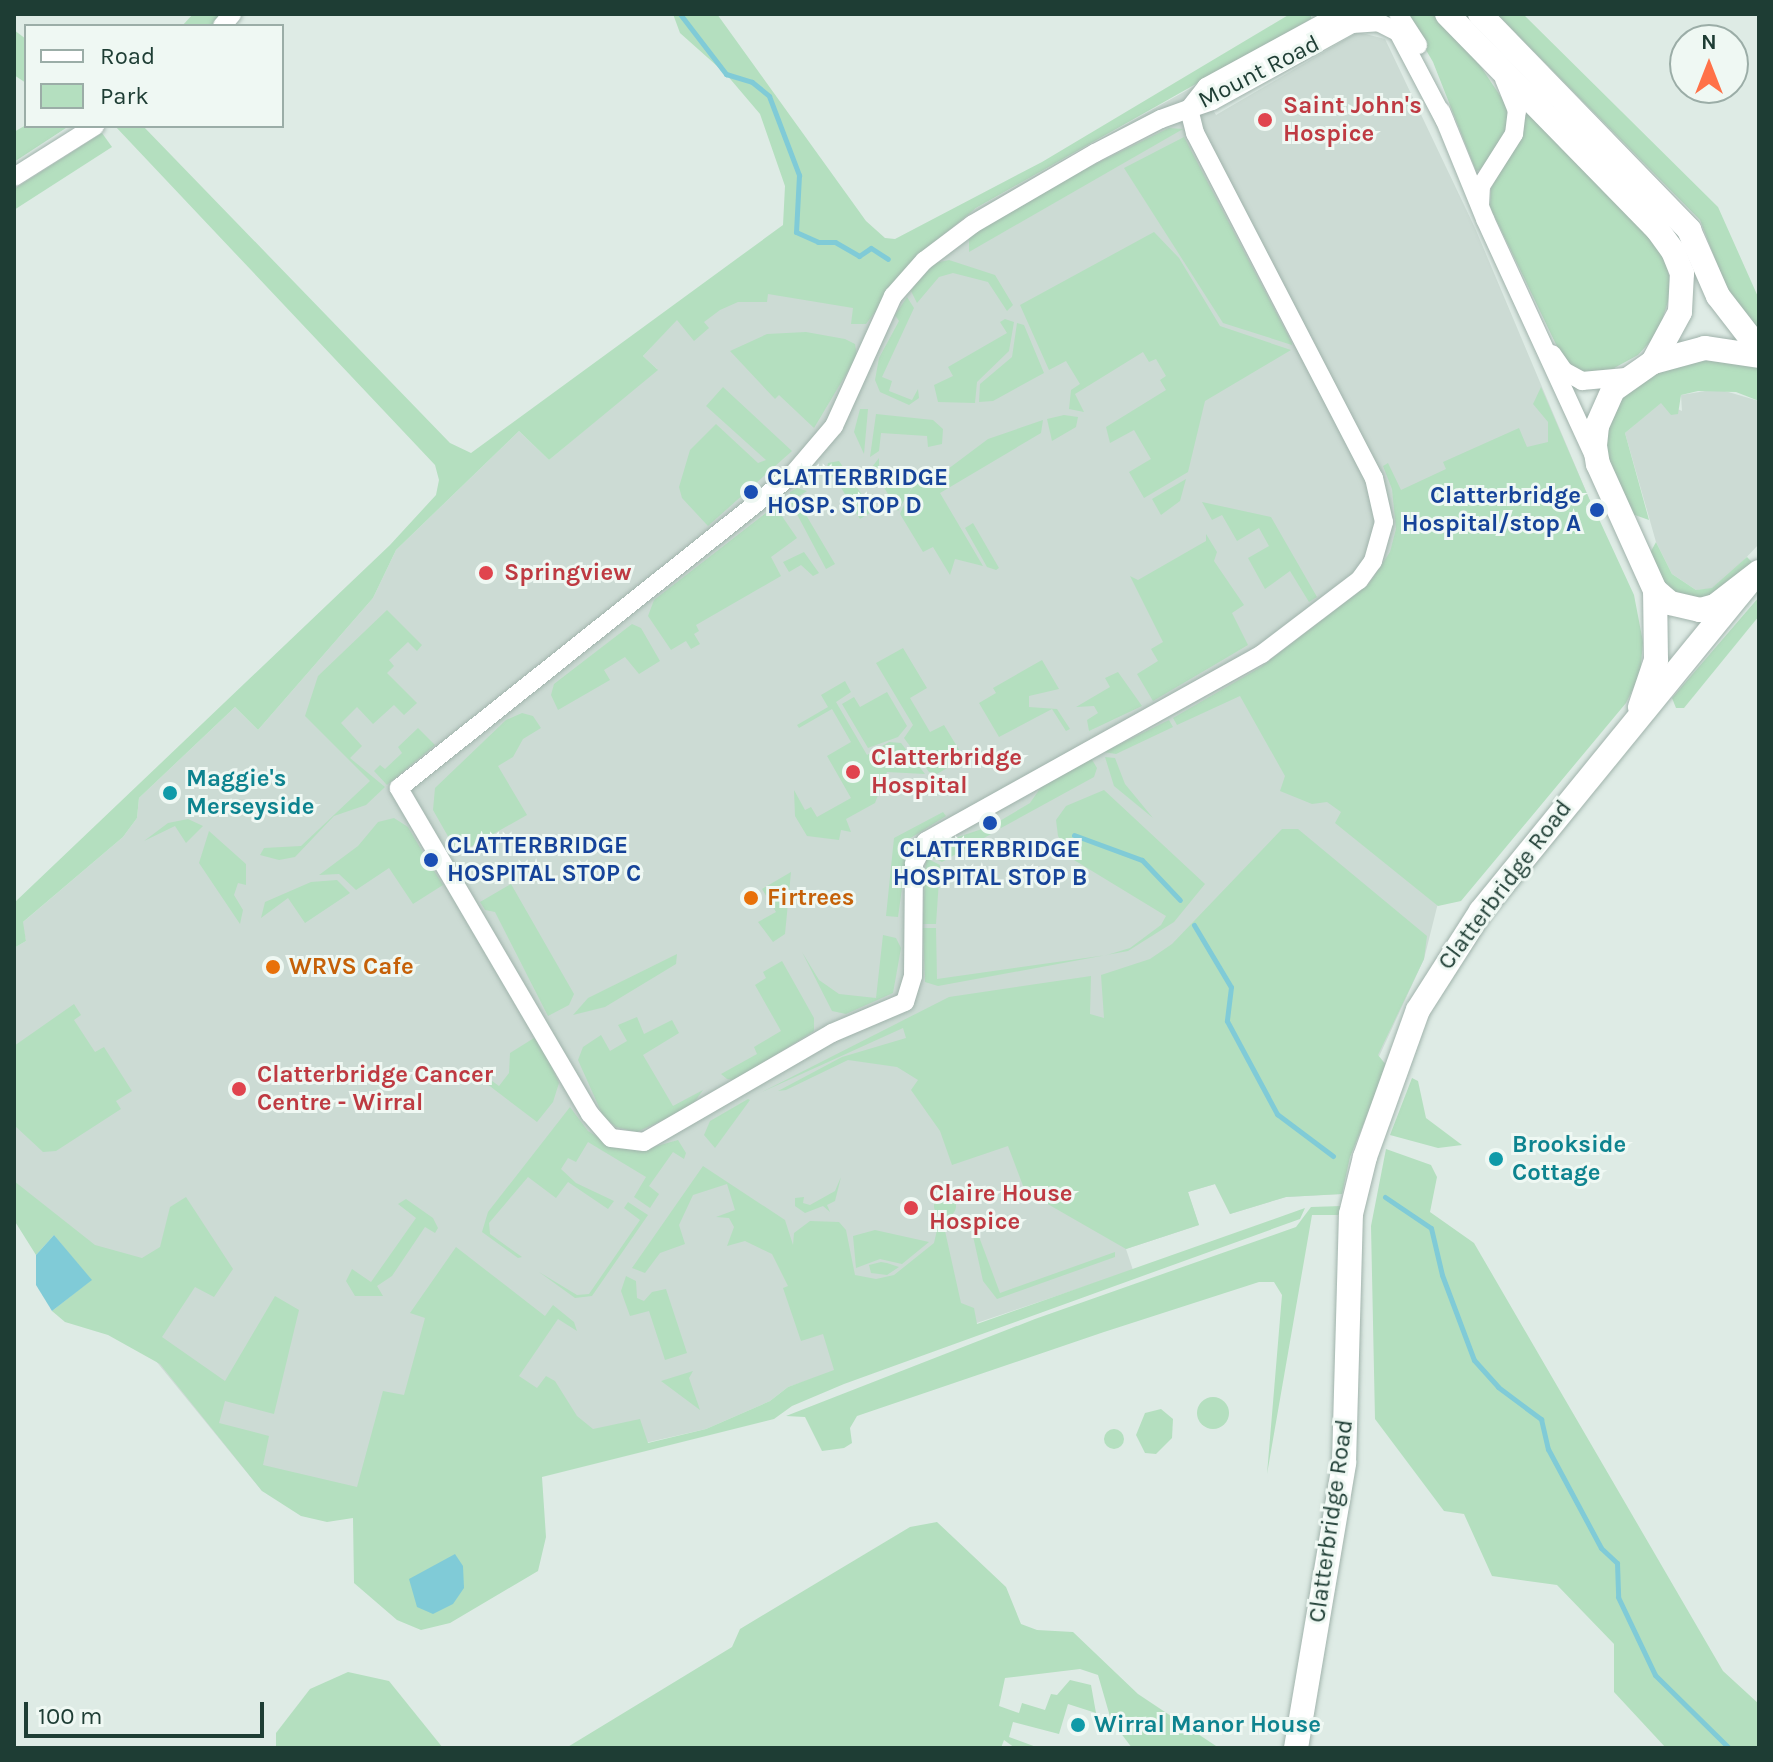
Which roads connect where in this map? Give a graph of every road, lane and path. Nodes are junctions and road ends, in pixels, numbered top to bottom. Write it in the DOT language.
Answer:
graph roads {
  1 [pos="1398,14"];
  2 [pos="1447,14"];
  3 [pos="1480,14"];
  4 [pos="1337,15"];
  5 [pos="1497,64"];
  6 [pos="1189,109"];
  7 [pos="1445,121"];
  8 [pos="92,128"];
  9 [pos="14,177"];
  10 [pos="1480,208"];
  11 [pos="1538,336"];
  12 [pos="1759,349"];
  13 [pos="1759,356"];
  14 [pos="1653,362"];
  15 [pos="1631,376"];
  16 [pos="1598,464"];
  17 [pos="1753,578"];
  18 [pos="1655,590"];
  19 [pos="1635,717"];
  20 [pos="1296,1748"];
  1 -- 7 [label="street, Mount Road"];
  2 -- 5 [label="main road"];
  3 -- 12 [label="main road"];
  4 -- 6 [label="street, Mount Road"];
  5 -- 10 [label="street"];
  5 -- 14 [label="main road"];
  6 -- 6 [label="street"];
  6 -- 7 [label="street, Mount Road"];
  7 -- 10 [label="street, Mount Road"];
  8 -- 9 [label="street"];
  10 -- 11 [label="street, Mount Road"];
  11 -- 15 [label="street, Mount Road"];
  11 -- 16 [label="street, Mount Road"];
  13 -- 14 [label="main road"];
  14 -- 15 [label="main road"];
  15 -- 16 [label="main road"];
  16 -- 18 [label="main road"];
  17 -- 18 [label="main road"];
  17 -- 19 [label="main road, Clatterbridge Road"];
  18 -- 19 [label="main road, Clatterbridge Road"];
  19 -- 20 [label="main road, Clatterbridge Road"];
}
